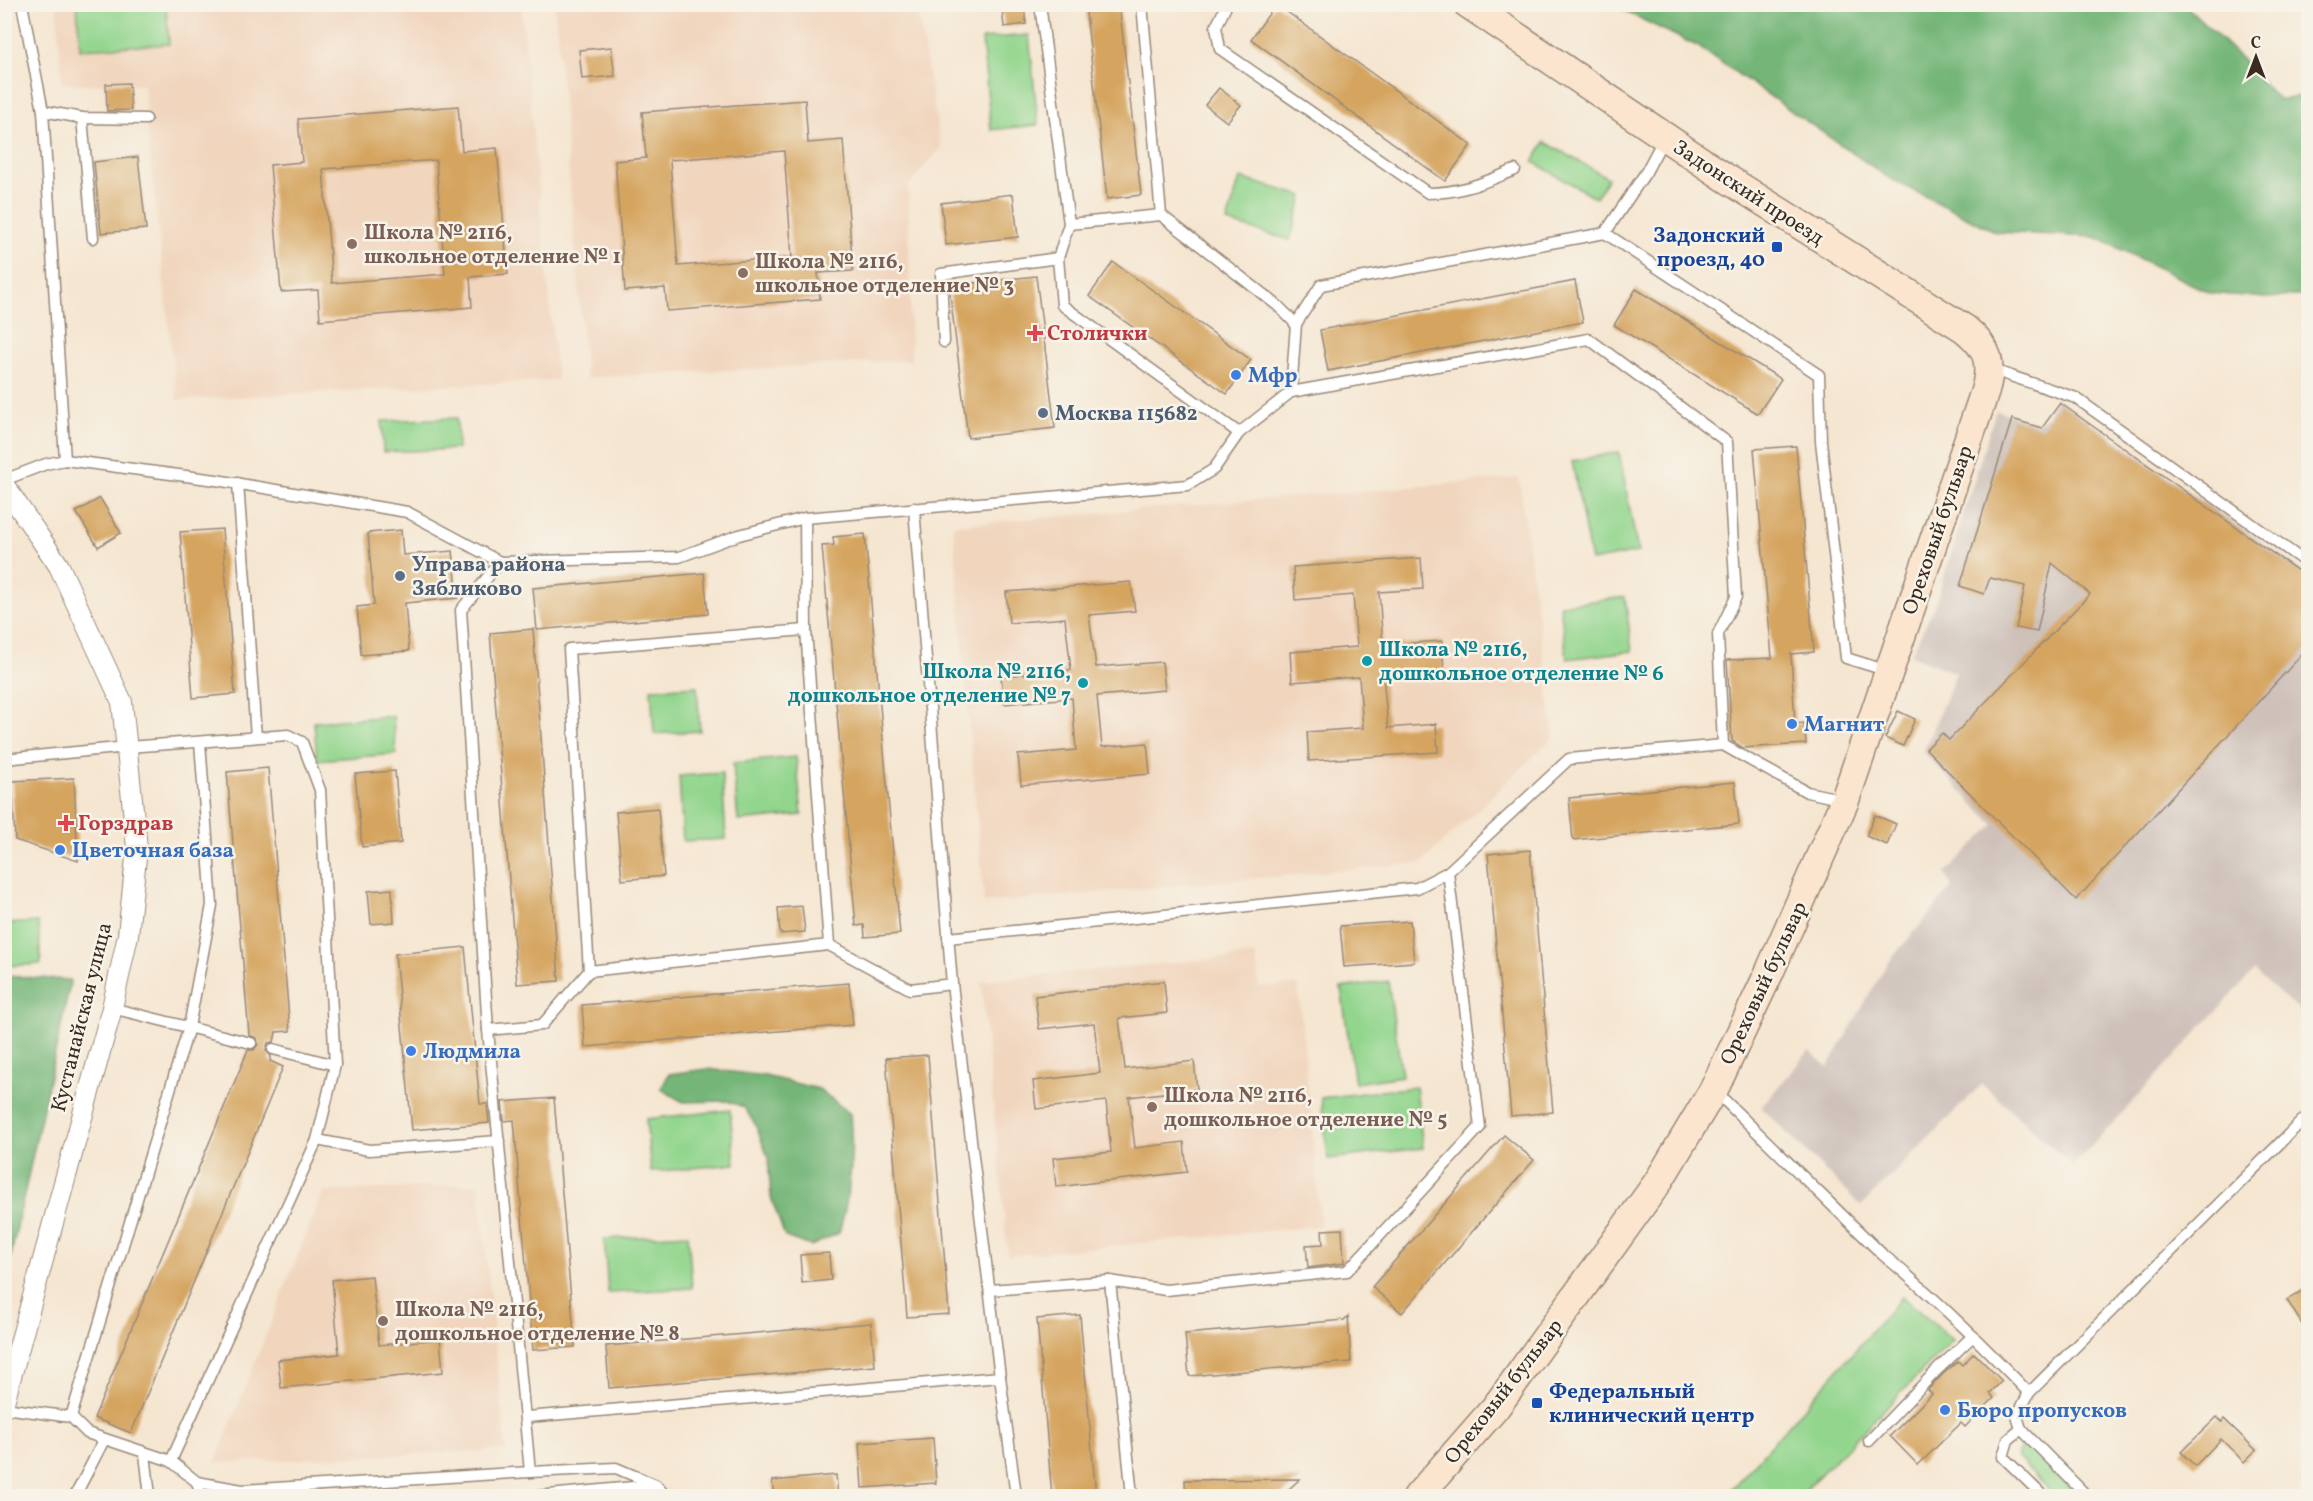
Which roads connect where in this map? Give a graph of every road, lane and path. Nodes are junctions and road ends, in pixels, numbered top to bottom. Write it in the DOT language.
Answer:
graph roads {
  1 [pos="22,4"];
  2 [pos="1040,4"];
  3 [pos="1142,4"];
  4 [pos="1227,4"];
  5 [pos="1468,4"];
  6 [pos="43,111"];
  7 [pos="82,118"];
  8 [pos="146,119"];
  9 [pos="1664,138"];
  10 [pos="1515,170"];
  11 [pos="1161,215"];
  12 [pos="1069,224"];
  13 [pos="1605,233"];
  14 [pos="93,238"];
  15 [pos="1058,258"];
  16 [pos="1296,324"];
  17 [pos="944,342"];
  18 [pos="1990,369"];
  19 [pos="1291,392"];
  20 [pos="1239,433"];
  21 [pos="65,460"];
  22 [pos="4,480"];
  23 [pos="238,483"];
  24 [pos="4,485"];
  25 [pos="914,508"];
  26 [pos="805,518"];
  27 [pos="500,562"];
  28 [pos="2308,564"];
  29 [pos="806,630"];
  30 [pos="1889,671"];
  31 [pos="256,737"];
  32 [pos="200,741"];
  33 [pos="1723,746"];
  34 [pos="128,747"];
  35 [pos="4,759"];
  36 [pos="1845,801"];
  37 [pos="1448,872"];
  38 [pos="948,938"];
  39 [pos="829,945"];
  40 [pos="589,971"];
  41 [pos="952,984"];
  42 [pos="112,1008"];
  43 [pos="189,1027"];
  44 [pos="488,1030"];
  45 [pos="252,1043"];
  46 [pos="273,1049"];
  47 [pos="335,1065"];
  48 [pos="1714,1089"];
  49 [pos="2308,1115"];
  50 [pos="317,1140"];
  51 [pos="499,1141"];
  52 [pos="1110,1281"];
  53 [pos="990,1290"];
  54 [pos="1973,1336"];
  55 [pos="1000,1377"];
  56 [pos="2029,1393"];
  57 [pos="4,1402"];
  58 [pos="4,1408"];
  59 [pos="72,1417"];
  60 [pos="527,1417"];
  61 [pos="2021,1430"];
  62 [pos="104,1440"];
  63 [pos="1869,1441"];
  64 [pos="145,1454"];
  65 [pos="171,1461"];
  66 [pos="530,1472"];
  67 [pos="197,1482"];
  68 [pos="656,1485"];
  69 [pos="243,1493"];
  70 [pos="75,1497"];
  71 [pos="150,1497"];
  72 [pos="201,1497"];
  73 [pos="538,1497"];
  74 [pos="666,1497"];
  75 [pos="1016,1497"];
  76 [pos="1132,1497"];
  77 [pos="1418,1497"];
  78 [pos="2043,1497"];
  79 [pos="2087,1497"];
  1 -- 6 [label="lane"];
  2 -- 12 [label="lane"];
  3 -- 11 [label="lane"];
  4 -- 10 [label="lane"];
  5 -- 9 [label="street, Задонский проезд"];
  6 -- 7 [label="lane"];
  6 -- 21 [label="lane"];
  7 -- 8 [label="lane"];
  7 -- 14 [label="lane"];
  9 -- 13 [label="lane"];
  9 -- 18 [label="street, Задонский проезд"];
  11 -- 12 [label="lane"];
  11 -- 16 [label="lane"];
  12 -- 15 [label="lane"];
  13 -- 16 [label="lane"];
  13 -- 30 [label="lane"];
  15 -- 17 [label="lane"];
  15 -- 20 [label="lane"];
  16 -- 19 [label="lane"];
  18 -- 28 [label="lane"];
  18 -- 30 [label="street, Ореховый бульвар"];
  19 -- 20 [label="lane"];
  19 -- 33 [label="lane"];
  20 -- 25 [label="lane"];
  21 -- 22 [label="lane"];
  21 -- 23 [label="lane"];
  23 -- 27 [label="lane"];
  23 -- 31 [label="lane"];
  24 -- 34 [label="street, Кустанайская улица"];
  25 -- 26 [label="lane"];
  25 -- 38 [label="lane"];
  26 -- 27 [label="lane"];
  26 -- 29 [label="lane"];
  27 -- 44 [label="lane"];
  29 -- 39 [label="lane"];
  29 -- 40 [label="lane"];
  30 -- 36 [label="street, Ореховый бульвар"];
  31 -- 32 [label="lane"];
  31 -- 47 [label="lane"];
  32 -- 34 [label="lane"];
  32 -- 43 [label="lane"];
  33 -- 36 [label="lane"];
  33 -- 37 [label="lane"];
  34 -- 35 [label="lane"];
  34 -- 42 [label="street, Кустанайская улица"];
  36 -- 48 [label="street, Ореховый бульвар"];
  37 -- 38 [label="lane"];
  37 -- 52 [label="lane"];
  38 -- 41 [label="lane"];
  39 -- 40 [label="lane"];
  39 -- 41 [label="lane"];
  40 -- 44 [label="lane"];
  41 -- 53 [label="lane"];
  42 -- 43 [label="lane"];
  42 -- 57 [label="street, Кустанайская улица"];
  43 -- 45 [label="lane"];
  43 -- 59 [label="lane"];
  44 -- 51 [label="lane"];
  46 -- 47 [label="lane"];
  47 -- 50 [label="lane"];
  48 -- 54 [label="lane"];
  48 -- 77 [label="street, Ореховый бульвар"];
  49 -- 56 [label="lane"];
  50 -- 51 [label="lane"];
  50 -- 65 [label="lane"];
  51 -- 60 [label="lane"];
  52 -- 53 [label="lane"];
  52 -- 76 [label="lane"];
  53 -- 55 [label="lane"];
  54 -- 56 [label="lane"];
  54 -- 63 [label="lane"];
  55 -- 60 [label="lane"];
  55 -- 75 [label="lane"];
  56 -- 61 [label="lane"];
  58 -- 59 [label="lane"];
  59 -- 62 [label="lane"];
  60 -- 66 [label="lane"];
  61 -- 78 [label="lane"];
  61 -- 79 [label="lane"];
  62 -- 64 [label="lane"];
  62 -- 70 [label="lane"];
  64 -- 65 [label="lane"];
  64 -- 71 [label="lane"];
  65 -- 67 [label="lane"];
  66 -- 68 [label="lane"];
  66 -- 69 [label="lane"];
  67 -- 69 [label="lane"];
  67 -- 72 [label="lane"];
  68 -- 73 [label="lane"];
  68 -- 74 [label="lane"];
}
